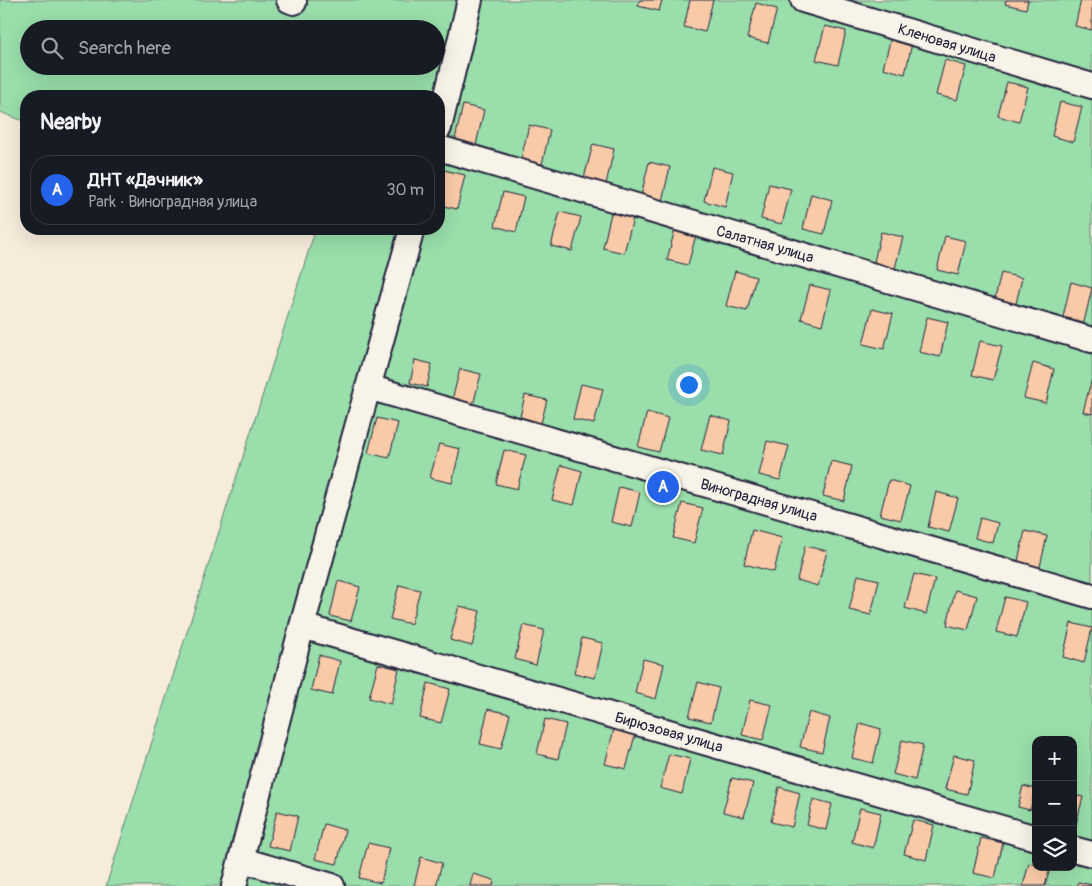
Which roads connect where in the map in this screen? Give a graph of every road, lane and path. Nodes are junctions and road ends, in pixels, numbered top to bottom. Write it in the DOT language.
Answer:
graph roads {
  1 [pos="470,0"];
  2 [pos="803,0"];
  3 [pos="1092,86"];
  4 [pos="445,103"];
  5 [pos="445,150"];
  6 [pos="410,235"];
  7 [pos="1092,340"];
  8 [pos="368,387"];
  9 [pos="1092,596"];
  10 [pos="302,626"];
  11 [pos="1032,837"];
  12 [pos="1077,850"];
  13 [pos="1092,854"];
  14 [pos="242,860"];
  15 [pos="234,886"];
  16 [pos="332,886"];
  1 -- 4 [label="street"];
  2 -- 3 [label="street, Кленовая улица"];
  5 -- 7 [label="street, Салатная улица"];
  6 -- 8 [label="street"];
  8 -- 9 [label="street, Виноградная улица"];
  8 -- 10 [label="street"];
  10 -- 11 [label="street, Бирюзовая улица"];
  10 -- 14 [label="street"];
  12 -- 13 [label="street"];
  14 -- 15 [label="street"];
  14 -- 16 [label="street"];
}
